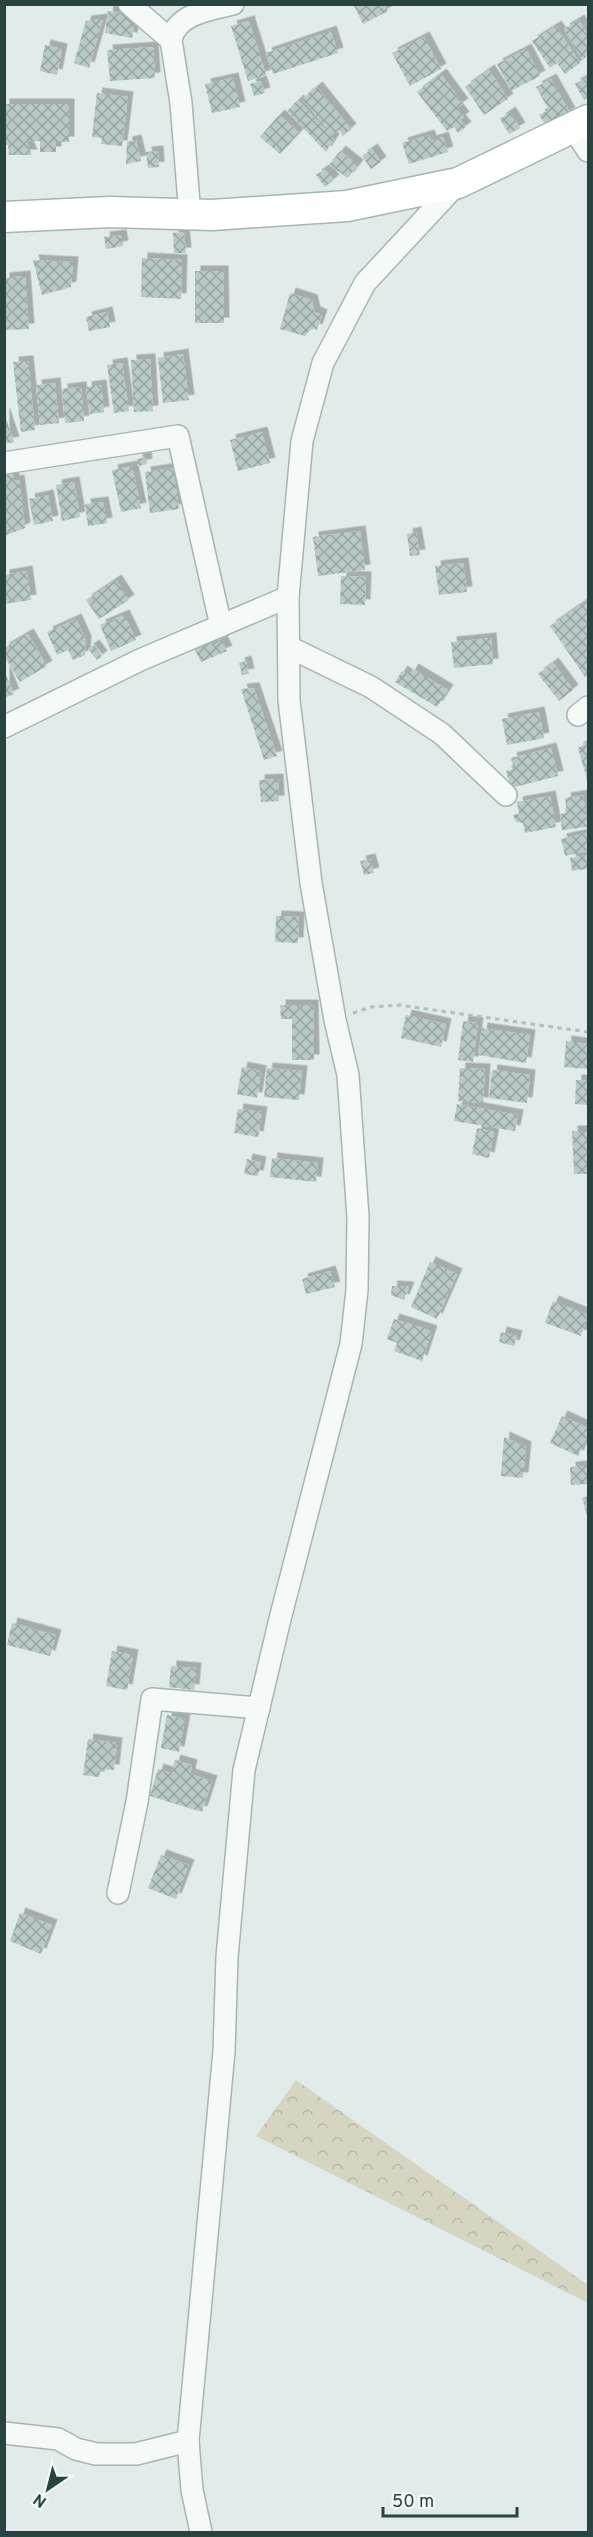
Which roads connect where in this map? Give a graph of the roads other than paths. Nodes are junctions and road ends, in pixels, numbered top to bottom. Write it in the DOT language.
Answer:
graph roads {
  1 [pos="129,4"];
  2 [pos="233,4"];
  3 [pos="171,40"];
  4 [pos="580,123"];
  5 [pos="588,151"];
  6 [pos="458,183"];
  7 [pos="183,213"];
  8 [pos="4,217"];
  9 [pos="4,463"];
  10 [pos="288,597"];
  11 [pos="221,626"];
  12 [pos="289,647"];
  13 [pos="4,727"];
  14 [pos="506,795"];
  15 [pos="259,1708"];
  16 [pos="118,1893"];
  17 [pos="4,2433"];
  18 [pos="188,2441"];
  19 [pos="201,2532"];
  1 -- 3 [label="street"];
  2 -- 3 [label="street"];
  3 -- 7 [label="street"];
  4 -- 5 [label="street"];
  4 -- 6 [label="street"];
  6 -- 7 [label="street"];
  6 -- 10 [label="street"];
  7 -- 8 [label="street"];
  9 -- 11 [label="street"];
  10 -- 11 [label="street"];
  10 -- 12 [label="street"];
  11 -- 13 [label="street"];
  12 -- 14 [label="street"];
  12 -- 15 [label="street"];
  15 -- 16 [label="street"];
  15 -- 18 [label="street"];
  17 -- 18 [label="street"];
  18 -- 19 [label="street"];
}
